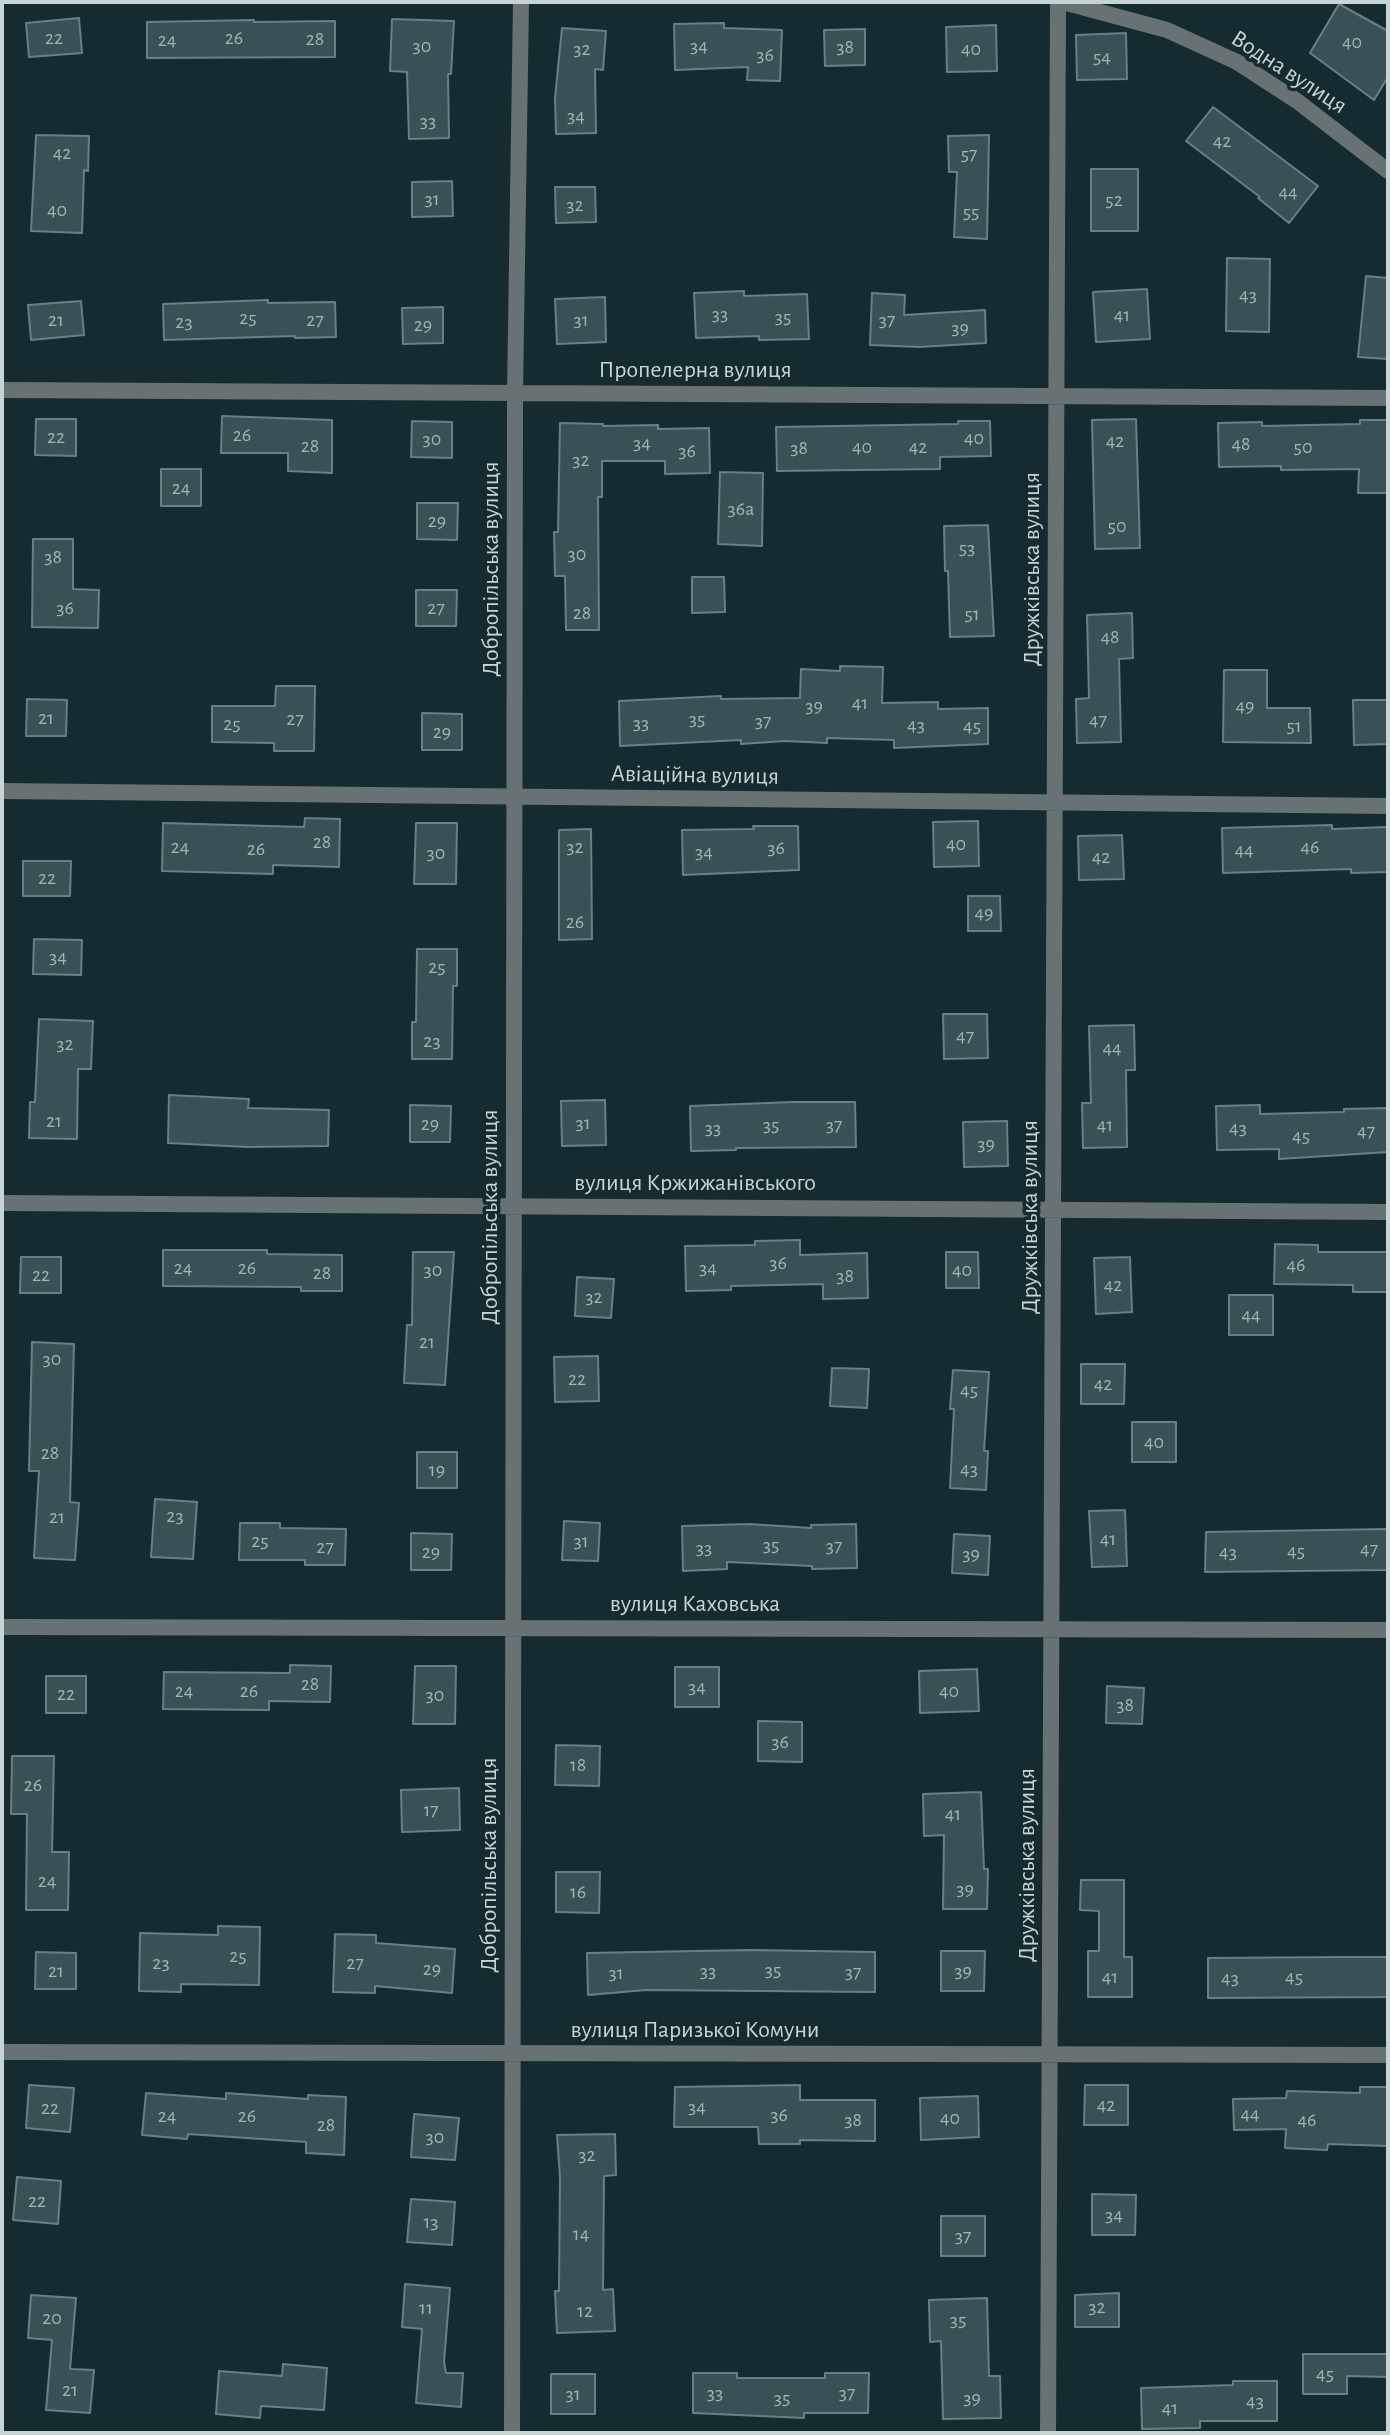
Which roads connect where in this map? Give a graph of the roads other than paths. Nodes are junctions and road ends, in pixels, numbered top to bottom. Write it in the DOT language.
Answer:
graph roads {
  1 [pos="521,2"];
  2 [pos="1061,2"];
  3 [pos="1388,171"];
  4 [pos="2,390"];
  5 [pos="515,393"];
  6 [pos="1057,396"];
  7 [pos="1388,398"];
  8 [pos="2,791"];
  9 [pos="515,797"];
  10 [pos="1055,803"];
  11 [pos="1388,806"];
  12 [pos="2,1203"];
  13 [pos="514,1206"];
  14 [pos="1054,1210"];
  15 [pos="1388,1212"];
  16 [pos="2,1627"];
  17 [pos="513,1628"];
  18 [pos="1052,1629"];
  19 [pos="1388,1630"];
  20 [pos="2,2052"];
  21 [pos="513,2054"];
  22 [pos="1050,2055"];
  23 [pos="1388,2055"];
  24 [pos="512,2433"];
  25 [pos="1048,2433"];
  1 -- 5 [label="street, Добропільська вулиця"];
  2 -- 3 [label="street, Водна вулиця"];
  2 -- 6 [label="street, Дружківська вулиця"];
  4 -- 5 [label="street, Пропелерна вулиця"];
  5 -- 6 [label="street, Пропелерна вулиця"];
  5 -- 9 [label="street, Добропільська вулиця"];
  6 -- 7 [label="street, Пропелерна вулиця"];
  6 -- 10 [label="street, Дружківська вулиця"];
  8 -- 9 [label="street, Авіаційна вулиця"];
  9 -- 10 [label="street, Авіаційна вулиця"];
  9 -- 13 [label="street, Добропільська вулиця"];
  10 -- 11 [label="street, Авіаційна вулиця"];
  10 -- 14 [label="street, Дружківська вулиця"];
  12 -- 13 [label="street, вулиця Кржижанівського"];
  13 -- 14 [label="street, вулиця Кржижанівського"];
  13 -- 17 [label="street, Добропільська вулиця"];
  14 -- 15 [label="street, вулиця Кржижанівського"];
  14 -- 18 [label="street, Дружківська вулиця"];
  16 -- 17 [label="street, вулиця Каховська"];
  17 -- 18 [label="street, вулиця Каховська"];
  17 -- 21 [label="street, Добропільська вулиця"];
  18 -- 19 [label="street, вулиця Каховська"];
  18 -- 22 [label="street, Дружківська вулиця"];
  20 -- 21 [label="street, вулиця Паризької Комуни"];
  21 -- 22 [label="street, вулиця Паризької Комуни"];
  21 -- 24 [label="street, Добропільська вулиця"];
  22 -- 23 [label="street, вулиця Паризької Комуни"];
  22 -- 25 [label="street, Дружківська вулиця"];
}
